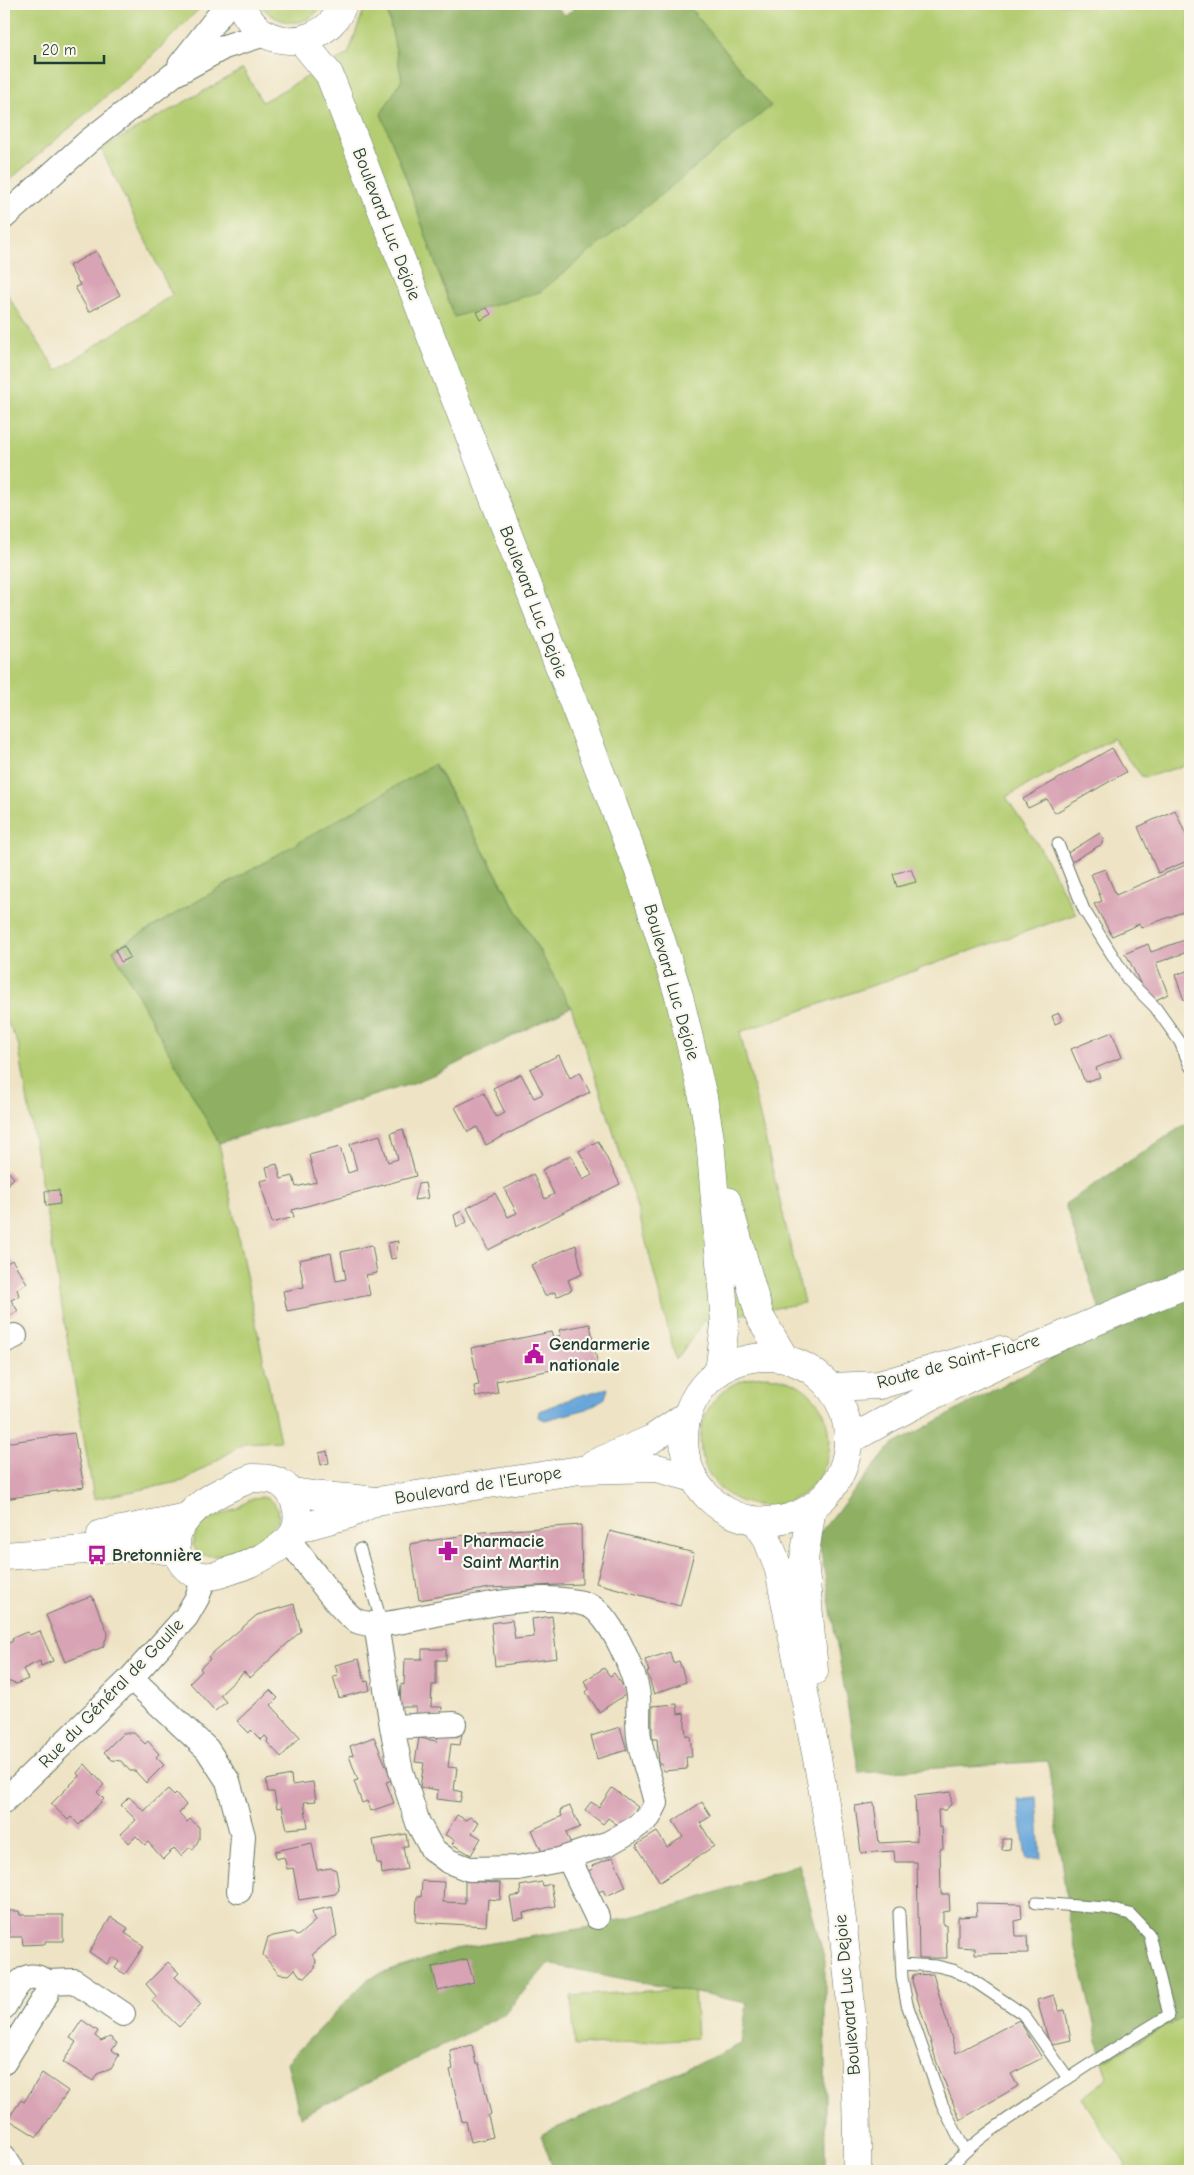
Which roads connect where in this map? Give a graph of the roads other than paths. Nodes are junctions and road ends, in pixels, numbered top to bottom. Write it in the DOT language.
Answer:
graph roads {
  1 [pos="228,4"];
  2 [pos="240,4"];
  3 [pos="337,13"];
  4 [pos="265,34"];
  5 [pos="301,40"];
  6 [pos="329,74"];
  7 [pos="173,75"];
  8 [pos="4,217"];
  9 [pos="1058,844"];
  10 [pos="1190,1066"];
  11 [pos="710,1139"];
  12 [pos="1190,1283"];
  13 [pos="1083,1325"];
  14 [pos="785,1359"];
  15 [pos="719,1372"];
  16 [pos="831,1387"];
  17 [pos="687,1415"];
  18 [pos="850,1440"];
  19 [pos="580,1470"];
  20 [pos="694,1478"];
  21 [pos="290,1492"];
  22 [pos="377,1501"];
  23 [pos="812,1507"];
  24 [pos="188,1517"];
  25 [pos="755,1520"];
  26 [pos="292,1535"];
  27 [pos="360,1549"];
  28 [pos="176,1552"];
  29 [pos="14,1555"];
  30 [pos="205,1576"];
  31 [pos="379,1624"];
  32 [pos="131,1678"];
  33 [pos="454,1724"];
  34 [pos="392,1727"];
  35 [pos="4,1801"];
  36 [pos="828,1819"];
  37 [pos="568,1857"];
  38 [pos="239,1891"];
  39 [pos="1036,1903"];
  40 [pos="899,1913"];
  41 [pos="598,1918"];
  42 [pos="901,1964"];
  43 [pos="47,1982"];
  44 [pos="4,2007"];
  45 [pos="123,2014"];
  46 [pos="4,2062"];
  47 [pos="1068,2078"];
  48 [pos="965,2151"];
  49 [pos="4,2157"];
  50 [pos="13,2171"];
  51 [pos="857,2171"];
  52 [pos="947,2171"];
  1 -- 7 [label="street"];
  2 -- 4 [label="main road"];
  3 -- 5 [label="main road"];
  3 -- 6 [label="main road, Boulevard Luc Dejoie"];
  4 -- 5 [label="main road"];
  4 -- 7 [label="street"];
  5 -- 6 [label="main road, Boulevard Luc Dejoie"];
  6 -- 11 [label="main road, Boulevard Luc Dejoie"];
  7 -- 8 [label="street"];
  9 -- 10 [label="lane"];
  11 -- 14 [label="main road, Boulevard Luc Dejoie"];
  11 -- 15 [label="main road, Boulevard Luc Dejoie"];
  12 -- 13 [label="main road, Route de Saint-Fiacre"];
  13 -- 16 [label="main road, Route de Saint-Fiacre"];
  13 -- 18 [label="main road, Route de Saint-Fiacre"];
  14 -- 15 [label="main road"];
  14 -- 16 [label="main road"];
  15 -- 17 [label="main road"];
  16 -- 18 [label="main road"];
  17 -- 19 [label="main road, Boulevard de l'Europe"];
  17 -- 20 [label="main road"];
  18 -- 23 [label="main road"];
  19 -- 20 [label="main road, Boulevard de l'Europe"];
  19 -- 22 [label="main road, Boulevard de l'Europe"];
  20 -- 25 [label="main road"];
  21 -- 22 [label="main road, Boulevard de l'Europe"];
  21 -- 24 [label="main road"];
  21 -- 26 [label="main road"];
  22 -- 26 [label="main road, Boulevard de l'Europe"];
  23 -- 25 [label="main road"];
  23 -- 36 [label="main road, Boulevard Luc Dejoie"];
  24 -- 28 [label="main road"];
  24 -- 29 [label="main road"];
  25 -- 36 [label="main road, Boulevard Luc Dejoie"];
  26 -- 30 [label="main road"];
  26 -- 31 [label="street"];
  27 -- 31 [label="lane"];
  28 -- 29 [label="main road"];
  28 -- 30 [label="main road"];
  30 -- 32 [label="street, Rue du Général de Gaulle"];
  31 -- 34 [label="street"];
  31 -- 37 [label="street"];
  32 -- 35 [label="street, Rue du Général de Gaulle"];
  32 -- 38 [label="street"];
  33 -- 34 [label="street"];
  34 -- 37 [label="street"];
  36 -- 51 [label="main road, Boulevard Luc Dejoie"];
  37 -- 41 [label="street"];
  39 -- 47 [label="lane"];
  40 -- 42 [label="lane"];
  42 -- 47 [label="lane"];
  42 -- 48 [label="lane"];
  43 -- 44 [label="street"];
  43 -- 45 [label="street"];
  43 -- 46 [label="street"];
  47 -- 48 [label="lane"];
  48 -- 52 [label="lane"];
  49 -- 50 [label="street"];
}
